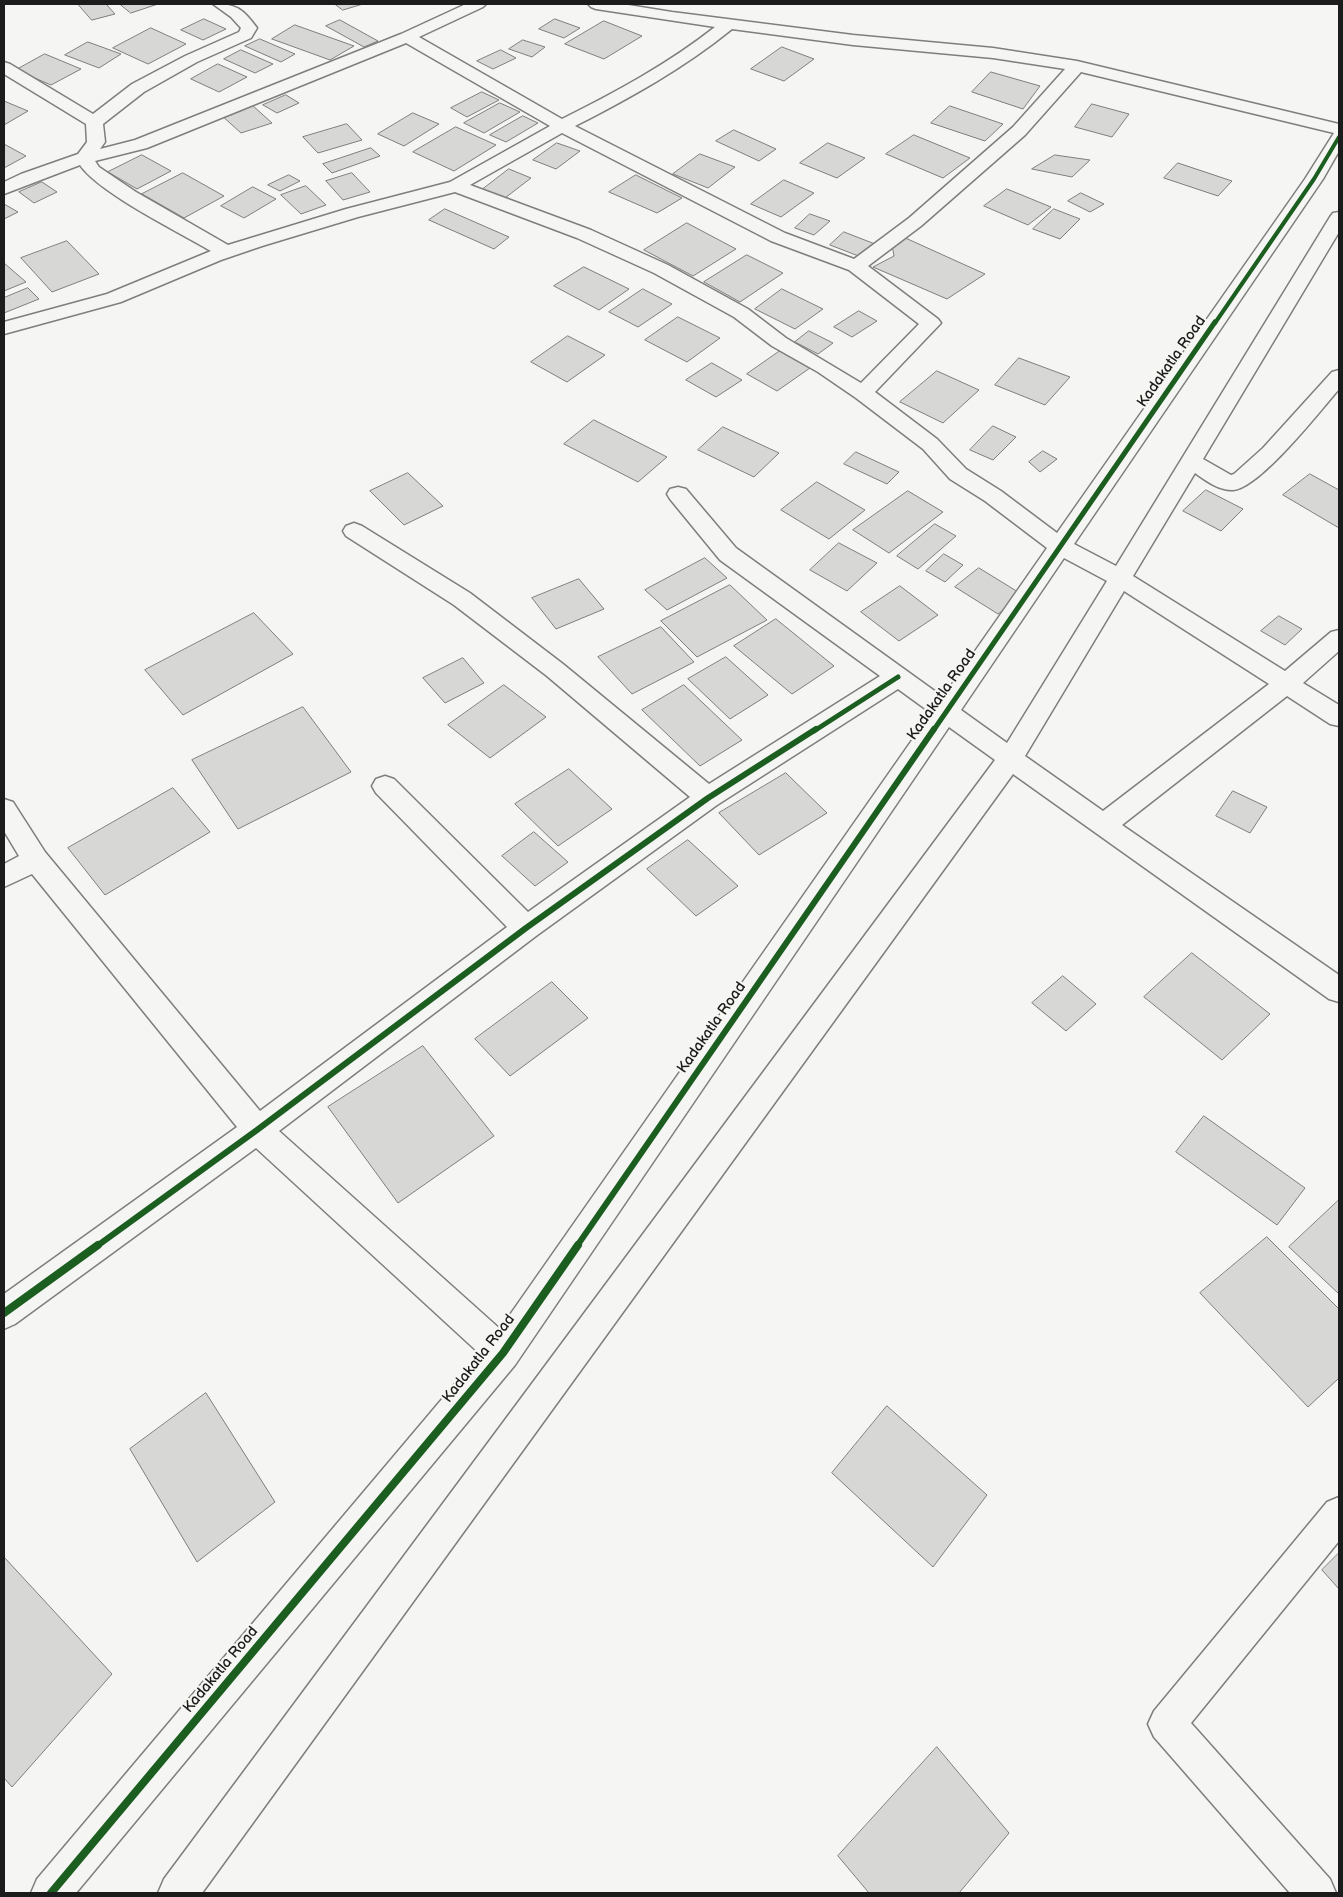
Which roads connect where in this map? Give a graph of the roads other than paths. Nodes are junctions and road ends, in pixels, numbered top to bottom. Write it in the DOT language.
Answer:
graph roads {
  1 [pos="221,4"];
  2 [pos="478,4"];
  3 [pos="596,4"];
  4 [pos="729,24"];
  5 [pos="407,37"];
  6 [pos="1077,66"];
  7 [pos="4,67"];
  8 [pos="94,122"];
  9 [pos="562,126"];
  10 [pos="1339,129"];
  11 [pos="1339,137"];
  12 [pos="84,158"];
  13 [pos="456,186"];
  14 [pos="4,189"];
  15 [pos="1339,217"];
  16 [pos="227,252"];
  17 [pos="856,266"];
  18 [pos="4,328"];
  19 [pos="1339,376"];
  20 [pos="863,393"];
  21 [pos="1192,461"];
  22 [pos="678,494"];
  23 [pos="354,531"];
  24 [pos="1060,546"];
  25 [pos="1120,578"];
  26 [pos="1339,638"];
  27 [pos="898,677"];
  28 [pos="1287,684"];
  29 [pos="945,712"];
  30 [pos="1339,717"];
  31 [pos="1010,758"];
  32 [pos="385,786"];
  33 [pos="708,798"];
  34 [pos="4,809"];
  35 [pos="1103,825"];
  36 [pos="36,860"];
  37 [pos="4,876"];
  38 [pos="526,928"];
  39 [pos="1338,987"];
  40 [pos="257,1130"];
  41 [pos="4,1313"];
  42 [pos="503,1353"];
  43 [pos="1339,1514"];
  44 [pos="51,1893"];
  45 [pos="178,1893"];
  46 [pos="1316,1893"];
  1 -- 8 [label="street"];
  2 -- 5 [label="street"];
  3 -- 4 [label="street"];
  4 -- 6 [label="street"];
  4 -- 9 [label="street"];
  5 -- 9 [label="street"];
  5 -- 12 [label="street"];
  6 -- 10 [label="street"];
  6 -- 17 [label="street"];
  7 -- 8 [label="street"];
  8 -- 12 [label="street"];
  9 -- 13 [label="street"];
  9 -- 17 [label="street"];
  11 -- 24 [label="street, Kadakatla Road"];
  12 -- 14 [label="street"];
  12 -- 16 [label="street"];
  13 -- 16 [label="street"];
  13 -- 20 [label="street"];
  15 -- 21 [label="street"];
  16 -- 18 [label="street"];
  17 -- 20 [label="street"];
  19 -- 21 [label="street"];
  20 -- 24 [label="street"];
  21 -- 25 [label="street"];
  22 -- 27 [label="street"];
  23 -- 33 [label="street"];
  24 -- 25 [label="street"];
  24 -- 29 [label="street, Kadakatla Road"];
  25 -- 28 [label="street"];
  25 -- 31 [label="street"];
  26 -- 28 [label="street"];
  27 -- 29 [label="street"];
  27 -- 33 [label="street"];
  28 -- 30 [label="street"];
  28 -- 35 [label="street"];
  29 -- 31 [label="street"];
  29 -- 42 [label="street, Kadakatla Road"];
  31 -- 35 [label="street"];
  31 -- 45 [label="street"];
  32 -- 38 [label="street"];
  33 -- 38 [label="street"];
  34 -- 36 [label="street"];
  35 -- 39 [label="street"];
  36 -- 37 [label="street"];
  36 -- 40 [label="street"];
  38 -- 40 [label="street"];
  40 -- 41 [label="street"];
  40 -- 42 [label="street"];
  42 -- 44 [label="street, Kadakatla Road"];
  43 -- 46 [label="street"];
}
